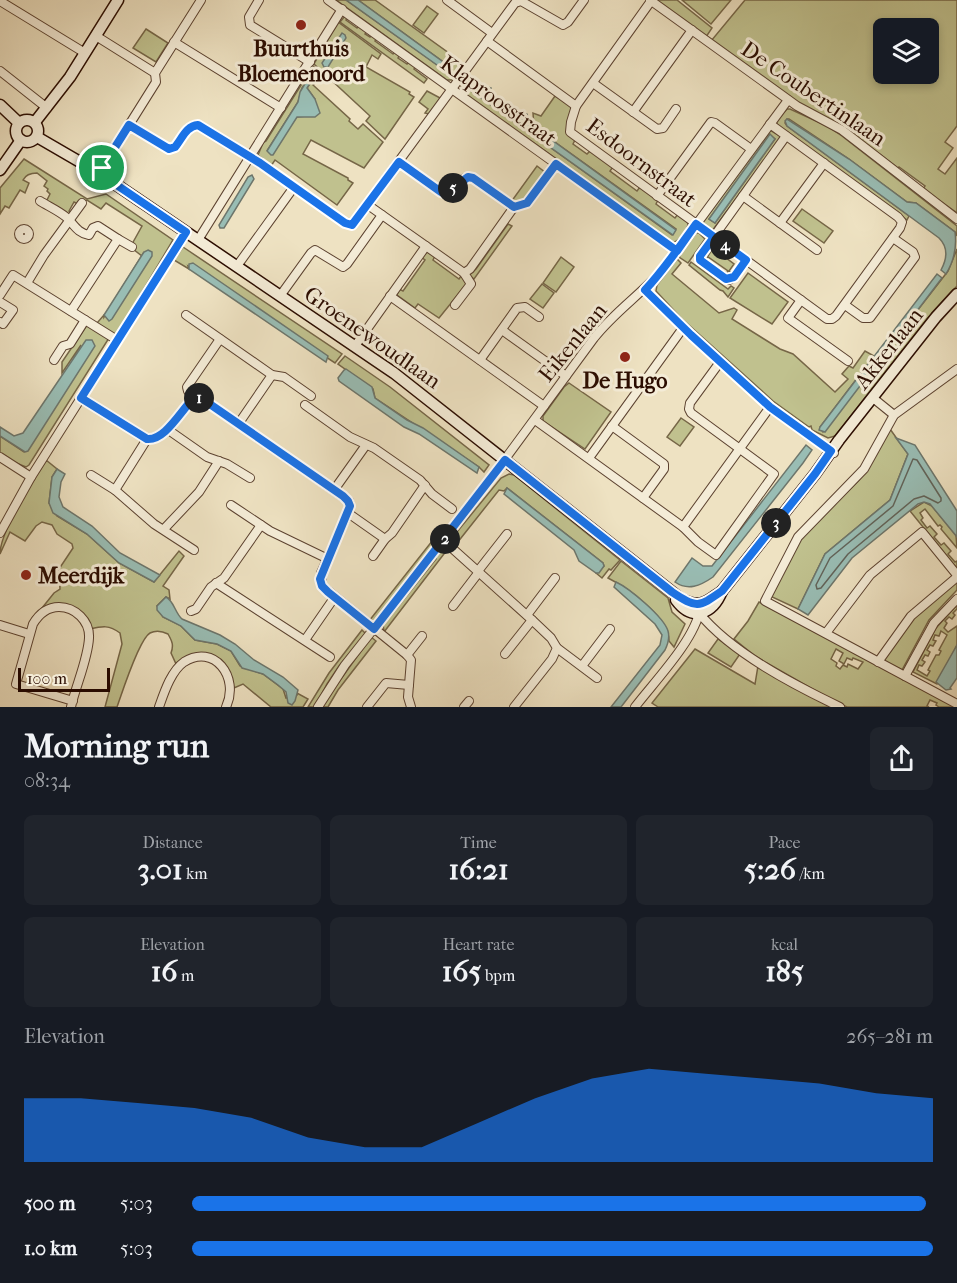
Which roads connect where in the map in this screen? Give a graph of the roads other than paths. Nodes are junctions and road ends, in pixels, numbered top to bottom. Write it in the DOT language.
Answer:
graph roads {
  1 [pos="118,0"];
  2 [pos="201,0"];
  3 [pos="260,0"];
  4 [pos="328,0"];
  5 [pos="584,0"];
  6 [pos="0,1"];
  7 [pos="449,1"];
  8 [pos="650,1"];
  9 [pos="342,9"];
  10 [pos="692,30"];
  11 [pos="492,33"];
  12 [pos="96,36"];
  13 [pos="487,41"];
  14 [pos="174,42"];
  15 [pos="85,53"];
  16 [pos="310,62"];
  17 [pos="0,71"];
  18 [pos="155,73"];
  19 [pos="593,82"];
  20 [pos="452,88"];
  21 [pos="788,100"];
  22 [pos="0,105"];
  23 [pos="576,106"];
  24 [pos="47,108"];
  25 [pos="281,108"];
  26 [pos="676,109"];
  27 [pos="633,112"];
  28 [pos="35,122"];
  29 [pos="19,123"];
  30 [pos="770,124"];
  31 [pos="129,125"];
  32 [pos="786,136"];
  33 [pos="37,137"];
  34 [pos="21,140"];
  35 [pos="751,149"];
  36 [pos="251,157"];
  37 [pos="399,162"];
  38 [pos="824,163"];
  39 [pos="556,164"];
  40 [pos="0,170"];
  41 [pos="99,173"];
  42 [pos="294,187"];
  43 [pos="657,196"];
  44 [pos="743,196"];
  45 [pos="40,201"];
  46 [pos="82,203"];
  47 [pos="368,205"];
  48 [pos="514,207"];
  49 [pos="382,215"];
  50 [pos="957,219"];
  51 [pos="69,222"];
  52 [pos="780,223"];
  53 [pos="696,224"];
  54 [pos="186,232"];
  55 [pos="714,237"];
  56 [pos="893,238"];
  57 [pos="118,239"];
  58 [pos="198,240"];
  59 [pos="426,246"];
  60 [pos="132,248"];
  61 [pos="817,250"];
  62 [pos="677,251"];
  63 [pos="746,260"];
  64 [pos="237,266"];
  65 [pos="464,273"];
  66 [pos="27,283"];
  67 [pos="645,290"];
  68 [pos="957,294"];
  69 [pos="0,295"];
  70 [pos="280,296"];
  71 [pos="390,296"];
  72 [pos="801,300"];
  73 [pos="0,302"];
  74 [pos="455,305"];
  75 [pos="845,305"];
  76 [pos="71,311"];
  77 [pos="186,315"];
  78 [pos="539,316"];
  79 [pos="86,320"];
  80 [pos="0,322"];
  81 [pos="683,328"];
  82 [pos="502,330"];
  83 [pos="220,339"];
  84 [pos="117,340"];
  85 [pos="355,346"];
  86 [pos="54,360"];
  87 [pos="480,360"];
  88 [pos="848,361"];
  89 [pos="720,362"];
  90 [pos="957,369"];
  91 [pos="272,375"];
  92 [pos="566,376"];
  93 [pos="311,396"];
  94 [pos="81,398"];
  95 [pos="194,398"];
  96 [pos="873,398"];
  97 [pos="305,405"];
  98 [pos="544,406"];
  99 [pos="770,407"];
  100 [pos="894,415"];
  101 [pos="535,420"];
  102 [pos="239,423"];
  103 [pos="612,426"];
  104 [pos="167,429"];
  105 [pos="147,439"];
  106 [pos="366,445"];
  107 [pos="740,448"];
  108 [pos="833,452"];
  109 [pos="0,457"];
  110 [pos="589,459"];
  111 [pos="505,460"];
  112 [pos="219,461"];
  113 [pos="91,475"];
  114 [pos="31,477"];
  115 [pos="250,478"];
  116 [pos="425,485"];
  117 [pos="116,490"];
  118 [pos="334,490"];
  119 [pos="643,498"];
  120 [pos="231,505"];
  121 [pos="452,509"];
  122 [pos="348,513"];
  123 [pos="261,525"];
  124 [pos="683,527"];
  125 [pos="164,529"];
  126 [pos="0,533"];
  127 [pos="507,534"];
  128 [pos="385,539"];
  129 [pos="444,541"];
  130 [pos="194,550"];
  131 [pos="373,556"];
  132 [pos="328,559"];
  133 [pos="478,572"];
  134 [pos="957,576"];
  135 [pos="555,578"];
  136 [pos="216,583"];
  137 [pos="334,598"];
  138 [pos="957,599"];
  139 [pos="453,606"];
  140 [pos="700,609"];
  141 [pos="192,611"];
  142 [pos="529,617"];
  143 [pos="0,625"];
  144 [pos="374,629"];
  145 [pos="610,629"];
  146 [pos="826,633"];
  147 [pos="29,634"];
  148 [pos="422,636"];
  149 [pos="305,640"];
  150 [pos="557,648"];
  151 [pos="505,654"];
  152 [pos="407,655"];
  153 [pos="330,657"];
  154 [pos="878,662"];
  155 [pos="582,666"];
  156 [pos="905,676"];
  157 [pos="597,678"];
  158 [pos="410,685"];
  159 [pos="72,704"];
  160 [pos="957,704"];
  161 [pos="159,707"];
  162 [pos="226,707"];
  163 [pos="318,707"];
  164 [pos="367,707"];
  165 [pos="411,707"];
  166 [pos="514,707"];
  167 [pos="635,707"];
  168 [pos="840,707"];
  1 -- 12 [label="street"];
  2 -- 14 [label="street"];
  3 -- 16 [label="street"];
  4 -- 9 [label="street, Klaproosstraat"];
  5 -- 11 [label="street"];
  6 -- 15 [label="street"];
  7 -- 11 [label="street"];
  8 -- 10 [label="street, De Coubertinlaan"];
  8 -- 19 [label="street"];
  9 -- 16 [label="street"];
  9 -- 20 [label="street, Klaproosstraat"];
  10 -- 21 [label="street, De Coubertinlaan"];
  10 -- 27 [label="street"];
  11 -- 13 [label="street"];
  12 -- 15 [label="street"];
  12 -- 18 [label="street"];
  13 -- 20 [label="street"];
  13 -- 23 [label="street"];
  14 -- 18 [label="street"];
  14 -- 25 [label="street"];
  15 -- 24 [label="street"];
  16 -- 25 [label="street"];
  17 -- 24 [label="street"];
  18 -- 31 [label="street"];
  19 -- 23 [label="street"];
  19 -- 27 [label="street"];
  20 -- 37 [label="street"];
  20 -- 39 [label="street, Klaproosstraat"];
  21 -- 30 [label="street, Eikenlaan"];
  21 -- 50 [label="street, De Coubertinlaan"];
  22 -- 29 [label="street"];
  23 -- 43 [label="street, Esdoornstraat"];
  24 -- 28 [label="street"];
  25 -- 36 [label="street"];
  26 -- 27 [label="street"];
  28 -- 29 [label="street"];
  28 -- 33 [label="street"];
  29 -- 34 [label="street"];
  30 -- 32 [label="street"];
  30 -- 35 [label="street, Eikenlaan"];
  31 -- 36 [label="street"];
  31 -- 41 [label="street"];
  32 -- 38 [label="street"];
  32 -- 44 [label="street"];
  33 -- 34 [label="street"];
  33 -- 41 [label="street, Groenewoudlaan"];
  34 -- 40 [label="street"];
  35 -- 43 [label="street"];
  35 -- 53 [label="street, Eikenlaan"];
  36 -- 42 [label="street"];
  36 -- 58 [label="street"];
  37 -- 47 [label="street"];
  37 -- 48 [label="street"];
  38 -- 52 [label="street"];
  38 -- 56 [label="street"];
  39 -- 48 [label="street"];
  39 -- 62 [label="street, Klaproosstraat"];
  41 -- 54 [label="street, Groenewoudlaan"];
  42 -- 47 [label="street"];
  42 -- 64 [label="street"];
  43 -- 53 [label="street, Esdoornstraat"];
  44 -- 52 [label="street"];
  44 -- 55 [label="street"];
  45 -- 51 [label="street"];
  46 -- 51 [label="street"];
  47 -- 49 [label="street"];
  48 -- 65 [label="street"];
  49 -- 59 [label="street"];
  49 -- 70 [label="street"];
  51 -- 57 [label="street"];
  51 -- 66 [label="street"];
  52 -- 61 [label="street"];
  53 -- 55 [label="street, Esdoornstraat"];
  53 -- 62 [label="street, Eikenlaan"];
  54 -- 58 [label="street, Groenewoudlaan"];
  54 -- 84 [label="street"];
  55 -- 63 [label="street, Esdoornstraat"];
  55 -- 63 [label="street"];
  56 -- 75 [label="street"];
  56 -- 75 [label="street"];
  57 -- 60 [label="street"];
  57 -- 76 [label="street"];
  58 -- 64 [label="street, Groenewoudlaan"];
  59 -- 65 [label="street"];
  59 -- 71 [label="street"];
  62 -- 67 [label="street, Eikenlaan"];
  63 -- 72 [label="street, Esdoornstraat"];
  64 -- 70 [label="street, Groenewoudlaan"];
  65 -- 74 [label="street"];
  66 -- 69 [label="street"];
  66 -- 76 [label="street"];
  67 -- 81 [label="street"];
  67 -- 92 [label="street, Eikenlaan"];
  68 -- 96 [label="street, Akkerlaan"];
  70 -- 85 [label="street, Groenewoudlaan"];
  71 -- 85 [label="street"];
  71 -- 87 [label="street"];
  72 -- 75 [label="street, Esdoornstraat"];
  72 -- 88 [label="street"];
  73 -- 80 [label="street"];
  76 -- 79 [label="street"];
  77 -- 83 [label="street"];
  78 -- 82 [label="street"];
  79 -- 84 [label="street"];
  79 -- 86 [label="street"];
  81 -- 89 [label="street"];
  81 -- 103 [label="street"];
  82 -- 87 [label="street"];
  82 -- 92 [label="street"];
  83 -- 91 [label="street"];
  83 -- 95 [label="street"];
  84 -- 94 [label="street"];
  85 -- 111 [label="street, Groenewoudlaan"];
  87 -- 98 [label="street"];
  89 -- 99 [label="street"];
  89 -- 107 [label="street"];
  90 -- 100 [label="street"];
  91 -- 93 [label="street"];
  91 -- 102 [label="street"];
  92 -- 98 [label="street, Eikenlaan"];
  94 -- 105 [label="street"];
  94 -- 114 [label="street"];
  95 -- 102 [label="street"];
  95 -- 104 [label="street"];
  96 -- 100 [label="street"];
  96 -- 108 [label="street, Akkerlaan"];
  97 -- 106 [label="street"];
  98 -- 101 [label="street, Eikenlaan"];
  99 -- 107 [label="street"];
  99 -- 108 [label="street"];
  100 -- 146 [label="street"];
  101 -- 110 [label="street"];
  101 -- 111 [label="street, Eikenlaan"];
  102 -- 118 [label="street"];
  103 -- 110 [label="street"];
  103 -- 119 [label="street"];
  104 -- 105 [label="street"];
  104 -- 112 [label="street"];
  105 -- 117 [label="street"];
  106 -- 116 [label="street"];
  106 -- 118 [label="street"];
  107 -- 124 [label="street"];
  107 -- 124 [label="street"];
  108 -- 140 [label="street, Akkerlaan"];
  109 -- 114 [label="street"];
  110 -- 119 [label="street"];
  111 -- 129 [label="street, Eikenlaan"];
  111 -- 140 [label="street, Groenewoudlaan"];
  112 -- 115 [label="street"];
  112 -- 125 [label="street"];
  113 -- 117 [label="street"];
  114 -- 126 [label="street"];
  116 -- 121 [label="street"];
  116 -- 128 [label="street"];
  117 -- 125 [label="street"];
  118 -- 122 [label="street"];
  119 -- 124 [label="street"];
  120 -- 123 [label="street"];
  122 -- 128 [label="street"];
  122 -- 132 [label="street"];
  123 -- 132 [label="street"];
  123 -- 136 [label="street"];
  125 -- 130 [label="street"];
  127 -- 133 [label="street"];
  128 -- 131 [label="street"];
  129 -- 133 [label="street"];
  129 -- 144 [label="street, Eikenlaan"];
  132 -- 137 [label="street"];
  133 -- 139 [label="street"];
  133 -- 142 [label="street"];
  134 -- 146 [label="street"];
  134 -- 154 [label="street"];
  135 -- 142 [label="street"];
  136 -- 141 [label="street"];
  136 -- 149 [label="street"];
  137 -- 144 [label="street"];
  137 -- 149 [label="street"];
  138 -- 156 [label="street"];
  140 -- 167 [label="street"];
  140 -- 168 [label="street"];
  142 -- 150 [label="street"];
  142 -- 151 [label="street"];
  143 -- 147 [label="street"];
  144 -- 152 [label="street"];
  144 -- 163 [label="street, Eikenlaan"];
  145 -- 155 [label="street"];
  146 -- 154 [label="street"];
  147 -- 159 [label="street"];
  147 -- 159 [label="street"];
  148 -- 152 [label="street"];
  149 -- 153 [label="street"];
  150 -- 155 [label="street"];
  150 -- 166 [label="street"];
  152 -- 158 [label="street"];
  154 -- 156 [label="street"];
  155 -- 157 [label="street"];
  156 -- 160 [label="street"];
  158 -- 164 [label="street"];
  158 -- 165 [label="street"];
  161 -- 162 [label="street"];
}
